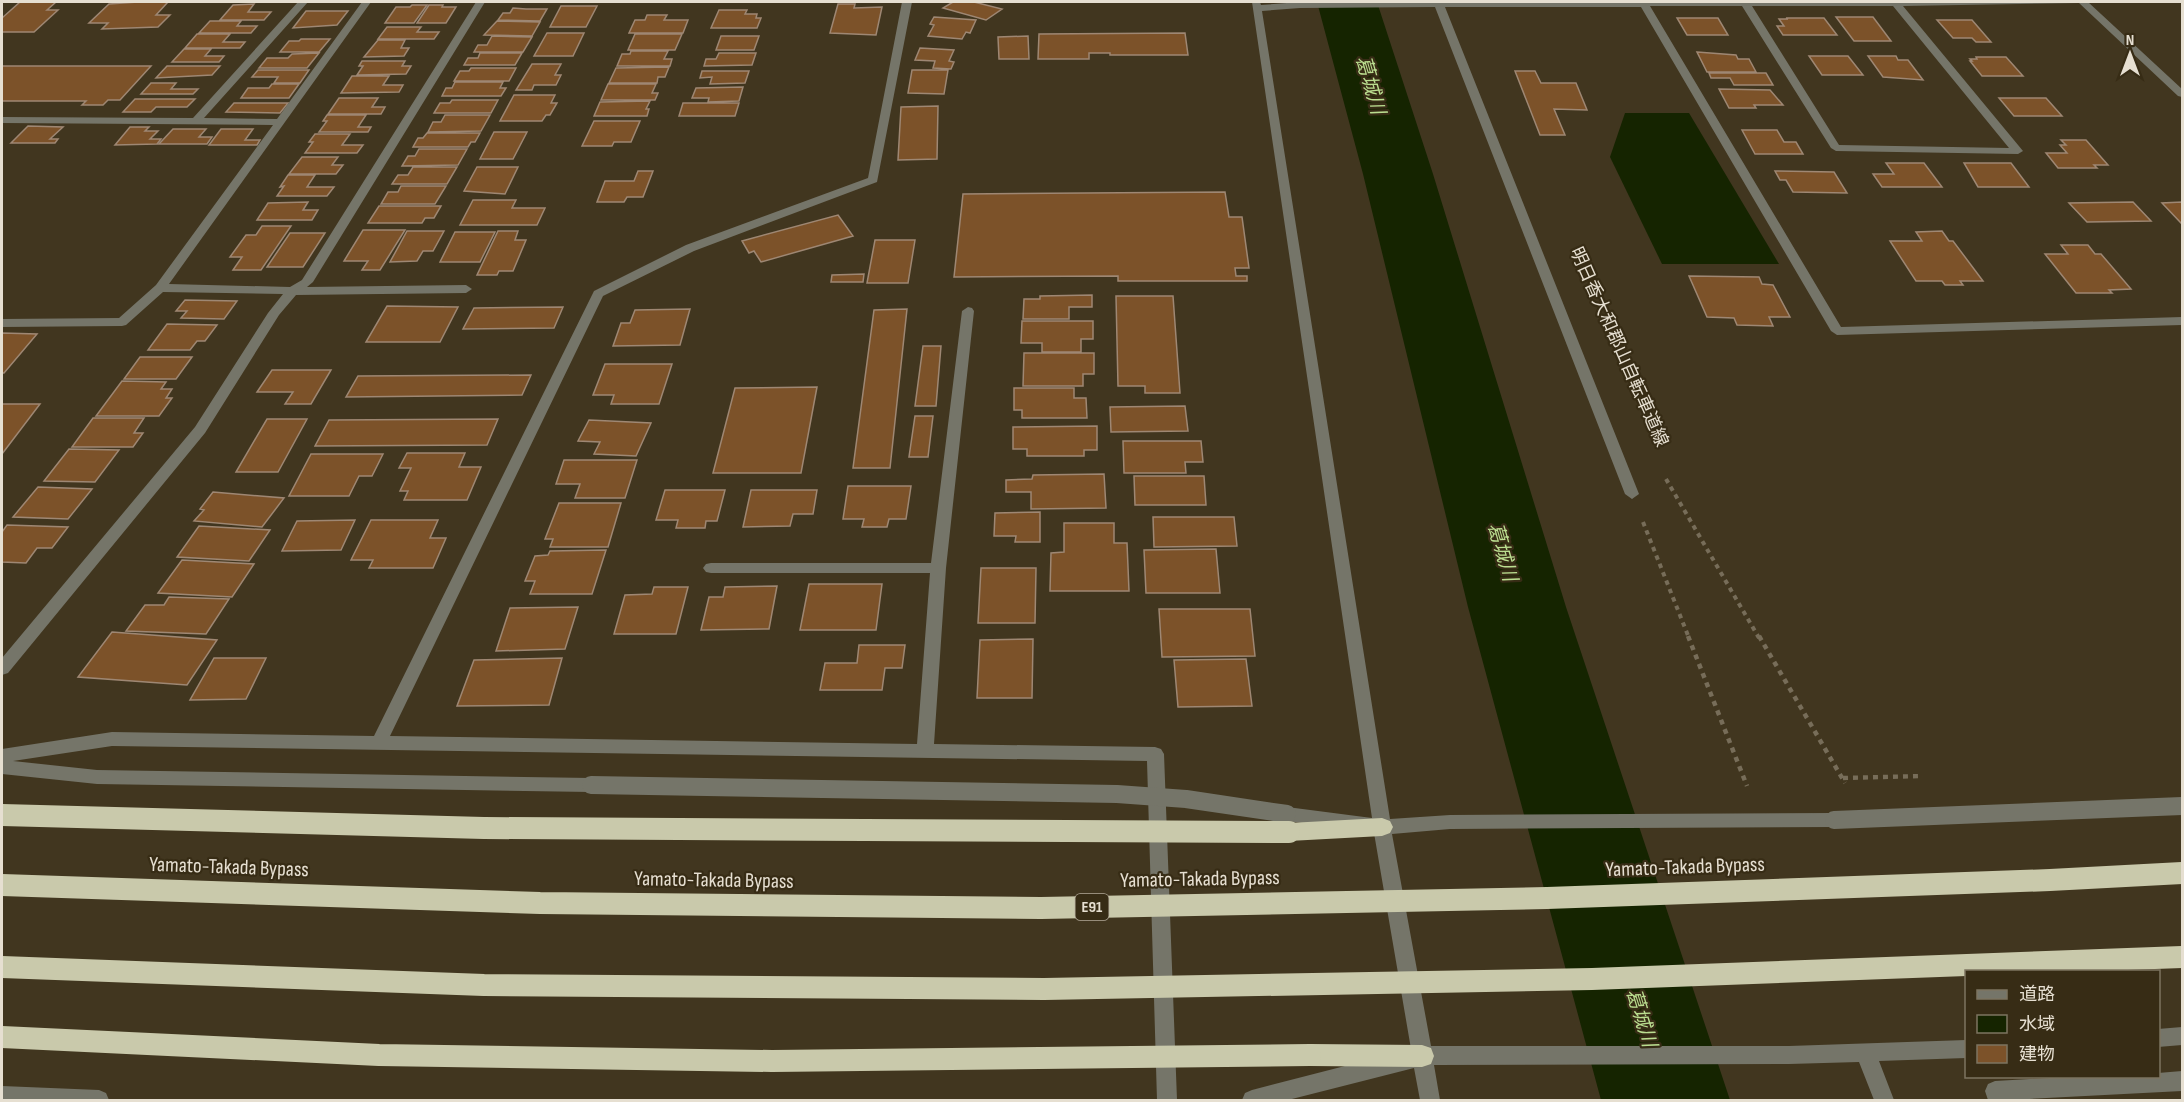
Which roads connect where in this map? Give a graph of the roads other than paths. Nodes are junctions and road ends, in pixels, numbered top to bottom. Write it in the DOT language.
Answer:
graph roads {
  1 [pos="303,2"];
  2 [pos="366,2"];
  3 [pos="481,2"];
  4 [pos="907,2"];
  5 [pos="2075,2"];
  6 [pos="2083,2"];
  7 [pos="1745,3"];
  8 [pos="1644,4"];
  9 [pos="1897,4"];
  10 [pos="1256,5"];
  11 [pos="1439,5"];
  12 [pos="2182,94"];
  13 [pos="2,120"];
  14 [pos="196,122"];
  15 [pos="280,122"];
  16 [pos="160,288"];
  17 [pos="466,289"];
  18 [pos="293,291"];
  19 [pos="968,311"];
  20 [pos="2182,321"];
  21 [pos="2,323"];
  22 [pos="1632,494"];
  23 [pos="711,568"];
  24 [pos="938,568"];
  25 [pos="2,669"];
  26 [pos="379,742"];
  27 [pos="926,751"];
  28 [pos="2,756"];
  29 [pos="2,767"];
  30 [pos="2182,806"];
  31 [pos="2,815"];
  32 [pos="1288,823"];
  33 [pos="1382,827"];
  34 [pos="2182,873"];
  35 [pos="2,885"];
  36 [pos="2182,957"];
  37 [pos="2,967"];
  38 [pos="2182,1036"];
  39 [pos="2,1037"];
  40 [pos="2160,1038"];
  41 [pos="1965,1049"];
  42 [pos="1865,1052"];
  43 [pos="1422,1056"];
  44 [pos="2182,1081"];
  45 [pos="2,1095"];
  46 [pos="99,1101"];
  47 [pos="1167,1101"];
  48 [pos="1252,1101"];
  49 [pos="1430,1101"];
  50 [pos="1884,1101"];
  51 [pos="1998,1101"];
  1 -- 14 [label="street"];
  2 -- 15 [label="street"];
  3 -- 18 [label="street"];
  4 -- 26 [label="street"];
  5 -- 9 [label="street"];
  6 -- 12 [label="street"];
  7 -- 8 [label="street"];
  7 -- 9 [label="street"];
  7 -- 9 [label="street"];
  8 -- 11 [label="street"];
  8 -- 20 [label="street"];
  10 -- 11 [label="street"];
  10 -- 33 [label="street"];
  11 -- 22 [label="street"];
  13 -- 14 [label="street"];
  14 -- 15 [label="street"];
  15 -- 16 [label="street"];
  16 -- 18 [label="street"];
  16 -- 21 [label="street"];
  17 -- 18 [label="street"];
  18 -- 25 [label="street"];
  19 -- 24 [label="street"];
  23 -- 24 [label="street"];
  24 -- 27 [label="street"];
  26 -- 27 [label="street"];
  26 -- 28 [label="street"];
  27 -- 47 [label="street"];
  29 -- 32 [label="street, bridge"];
  30 -- 33 [label="street, bridge"];
  31 -- 32 [label="highway, bridge"];
  32 -- 33 [label="highway"];
  33 -- 43 [label="street"];
  34 -- 35 [label="highway, Yamato-Takada Bypass / E91, bridge"];
  36 -- 37 [label="highway, bridge"];
  38 -- 40 [label="street"];
  39 -- 43 [label="highway, bridge"];
  41 -- 42 [label="street"];
  42 -- 43 [label="street"];
  42 -- 50 [label="street"];
  43 -- 48 [label="street"];
  43 -- 49 [label="street"];
  44 -- 51 [label="street"];
  45 -- 46 [label="street"];
}
